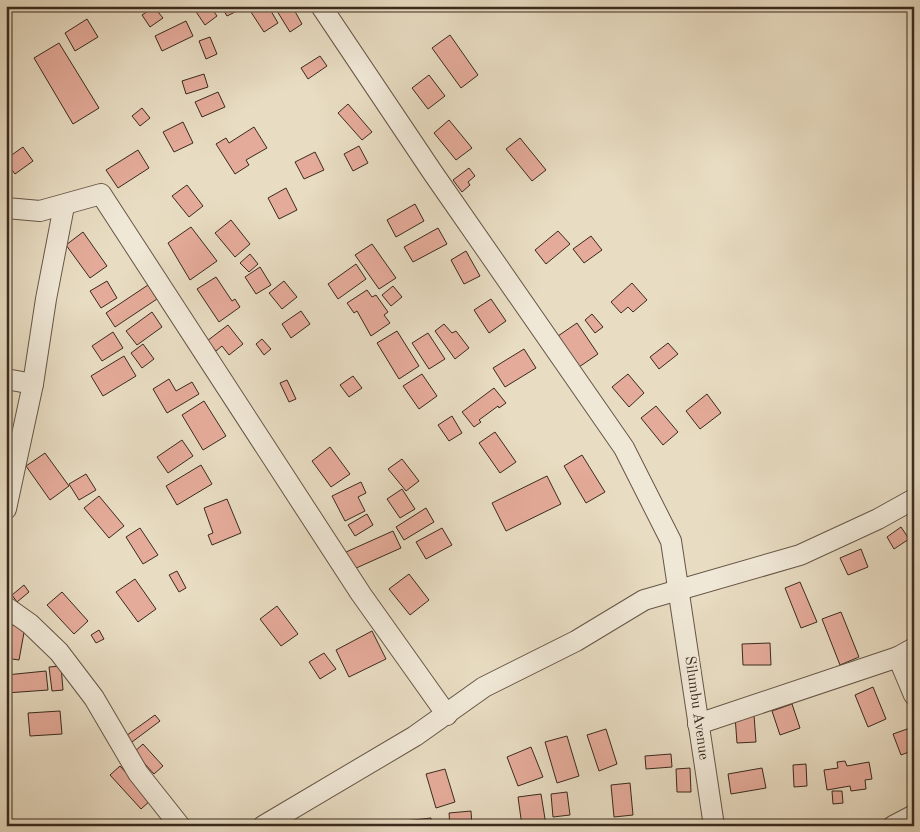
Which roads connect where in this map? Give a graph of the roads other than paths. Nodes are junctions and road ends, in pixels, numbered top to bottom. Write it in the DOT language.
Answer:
graph roads {
  1 [pos="321,6"];
  2 [pos="64,206"];
  3 [pos="6,208"];
  4 [pos="6,379"];
  5 [pos="33,384"];
  6 [pos="914,499"];
  7 [pos="6,509"];
  8 [pos="680,590"];
  9 [pos="6,607"];
  10 [pos="906,653"];
  11 [pos="914,694"];
  12 [pos="447,715"];
  13 [pos="698,724"];
  14 [pos="914,815"];
  15 [pos="180,826"];
  16 [pos="263,826"];
  17 [pos="714,826"];
  18 [pos="893,826"];
  1 -- 8 [label="street, Silumbu Avenue"];
  2 -- 3 [label="street"];
  2 -- 5 [label="street"];
  2 -- 12 [label="street"];
  4 -- 5 [label="street"];
  5 -- 7 [label="street"];
  6 -- 8 [label="street"];
  8 -- 12 [label="street"];
  8 -- 13 [label="street, Silumbu Avenue"];
  9 -- 15 [label="street"];
  10 -- 11 [label="street"];
  10 -- 13 [label="street"];
  12 -- 16 [label="street"];
  13 -- 17 [label="street, Silumbu Avenue"];
  14 -- 18 [label="street"];
}
